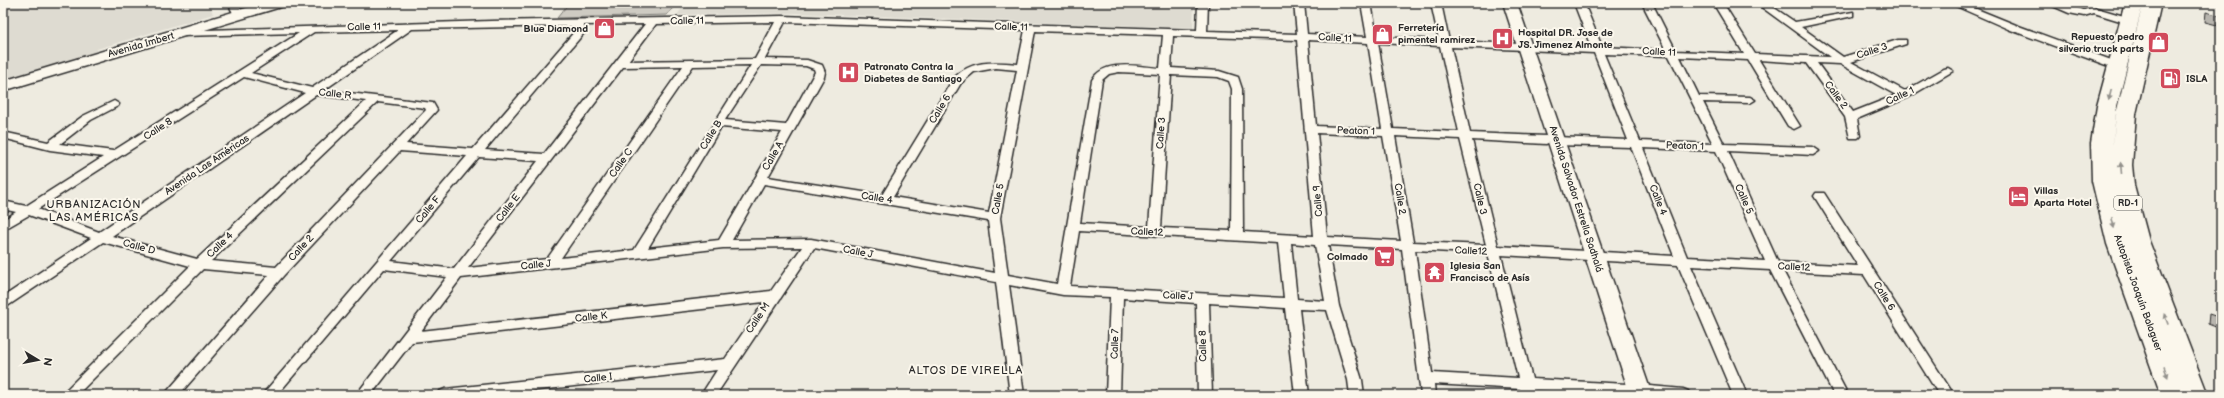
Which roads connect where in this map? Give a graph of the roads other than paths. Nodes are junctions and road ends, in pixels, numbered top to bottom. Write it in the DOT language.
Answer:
graph roads {
  1 [pos="279,3"];
  2 [pos="1203,3"];
  3 [pos="1299,3"];
  4 [pos="1366,3"];
  5 [pos="1436,3"];
  6 [pos="1502,3"];
  7 [pos="1510,3"];
  8 [pos="1579,3"];
  9 [pos="1647,3"];
  10 [pos="1718,3"];
  11 [pos="1761,3"];
  12 [pos="1954,3"];
  13 [pos="2051,3"];
  14 [pos="2152,3"];
  15 [pos="2091,7"];
  16 [pos="235,9"];
  17 [pos="2132,12"];
  18 [pos="1850,14"];
  19 [pos="782,19"];
  20 [pos="653,21"];
  21 [pos="579,23"];
  22 [pos="411,26"];
  23 [pos="1792,26"];
  24 [pos="1030,28"];
  25 [pos="312,29"];
  26 [pos="180,33"];
  27 [pos="1168,33"];
  28 [pos="1202,34"];
  29 [pos="1301,37"];
  30 [pos="1373,40"];
  31 [pos="1902,42"];
  32 [pos="1446,44"];
  33 [pos="1519,46"];
  34 [pos="1598,49"];
  35 [pos="1671,53"];
  36 [pos="1751,56"];
  37 [pos="1809,58"];
  38 [pos="1842,61"];
  39 [pos="692,62"];
  40 [pos="758,62"];
  41 [pos="619,64"];
  42 [pos="2118,66"];
  43 [pos="1023,67"];
  44 [pos="1948,71"];
  45 [pos="1165,72"];
  46 [pos="243,74"];
  47 [pos="3,86"];
  48 [pos="315,92"];
  49 [pos="1905,95"];
  50 [pos="376,99"];
  51 [pos="1695,99"];
  52 [pos="1750,100"];
  53 [pos="114,104"];
  54 [pos="429,105"];
  55 [pos="1851,118"];
  56 [pos="718,123"];
  57 [pos="1794,126"];
  58 [pos="788,129"];
  59 [pos="1311,129"];
  60 [pos="1389,132"];
  61 [pos="3,135"];
  62 [pos="1465,136"];
  63 [pos="1854,136"];
  64 [pos="1551,140"];
  65 [pos="1636,144"];
  66 [pos="50,146"];
  67 [pos="396,147"];
  68 [pos="1720,147"];
  69 [pos="1813,151"];
  70 [pos="477,153"];
  71 [pos="116,155"];
  72 [pos="548,158"];
  73 [pos="759,179"];
  74 [pos="1820,196"];
  75 [pos="886,199"];
  76 [pos="3,205"];
  77 [pos="27,210"];
  78 [pos="994,218"];
  79 [pos="3,226"];
  80 [pos="1074,228"];
  81 [pos="1155,232"];
  82 [pos="100,237"];
  83 [pos="1237,237"];
  84 [pos="1284,240"];
  85 [pos="1321,242"];
  86 [pos="811,243"];
  87 [pos="723,244"];
  88 [pos="1408,247"];
  89 [pos="640,252"];
  90 [pos="1493,252"];
  91 [pos="1589,256"];
  92 [pos="1683,262"];
  93 [pos="551,263"];
  94 [pos="200,264"];
  95 [pos="382,264"];
  96 [pos="1774,266"];
  97 [pos="1868,271"];
  98 [pos="279,272"];
  99 [pos="457,274"];
  100 [pos="1002,279"];
  101 [pos="1062,290"];
  102 [pos="1117,293"];
  103 [pos="773,296"];
  104 [pos="1202,297"];
  105 [pos="1291,302"];
  106 [pos="3,304"];
  107 [pos="1332,306"];
  108 [pos="408,337"];
  109 [pos="727,364"];
  110 [pos="1426,378"];
  111 [pos="1528,390"];
  112 [pos="1634,393"];
  113 [pos="68,395"];
  114 [pos="170,395"];
  115 [pos="269,395"];
  116 [pos="363,395"];
  117 [pos="445,395"];
  118 [pos="708,395"];
  119 [pos="1017,395"];
  120 [pos="1113,395"];
  121 [pos="1205,395"];
  122 [pos="1302,395"];
  123 [pos="1358,395"];
  124 [pos="1428,395"];
  125 [pos="1683,395"];
  126 [pos="1740,395"];
  127 [pos="1841,395"];
  128 [pos="1947,395"];
  129 [pos="2174,395"];
  130 [pos="2195,395"];
  1 -- 16 [label="main road, Avenida Imbert"];
  2 -- 28 [label="street"];
  3 -- 29 [label="street, Calle 9"];
  4 -- 30 [label="street, Calle 2"];
  5 -- 32 [label="street, Calle 3"];
  6 -- 33 [label="main road, Avenida Salvador Estrella Sadhalá"];
  7 -- 33 [label="main road, Avenida Salvador Estrella Sadhalá"];
  8 -- 34 [label="street, Calle 4"];
  9 -- 35 [label="street, Calle 5"];
  10 -- 36 [label="street"];
  11 -- 23 [label="street"];
  12 -- 42 [label="street"];
  13 -- 15 [label="street"];
  130 -- 14 [label="highway, Autopista Joaquín Balaguer / RD-1, one-way"];
  15 -- 17 [label="street"];
  16 -- 26 [label="main road, Avenida Imbert"];
  17 -- 42 [label="highway, Autopista Joaquín Balaguer / RD-1"];
  18 -- 23 [label="street"];
  19 -- 20 [label="street, Calle 11"];
  19 -- 24 [label="street, Calle 11"];
  19 -- 40 [label="street, Calle B"];
  20 -- 21 [label="street, Calle 11"];
  20 -- 41 [label="street, Calle E"];
  21 -- 22 [label="street, Calle 11"];
  21 -- 70 [label="street, Calle F"];
  22 -- 25 [label="street, Calle 11"];
  22 -- 48 [label="street, Avenida Las Américas"];
  23 -- 38 [label="street"];
  24 -- 27 [label="street, Calle 11"];
  24 -- 43 [label="street, Calle 5"];
  25 -- 26 [label="street, Calle 11"];
  25 -- 46 [label="street, Calle 8"];
  26 -- 47 [label="main road, Avenida Imbert"];
  27 -- 28 [label="street, Calle 11"];
  27 -- 45 [label="street, Calle 3"];
  28 -- 29 [label="street, Calle 11"];
  29 -- 30 [label="street, Calle 11"];
  29 -- 59 [label="street, Calle 9"];
  30 -- 32 [label="street, Calle 11"];
  30 -- 60 [label="street, Calle 2"];
  31 -- 38 [label="street, Calle 3"];
  32 -- 33 [label="street, Calle 11"];
  32 -- 62 [label="street, Calle 3"];
  33 -- 34 [label="street, Calle 11"];
  33 -- 64 [label="main road, Avenida Salvador Estrella Sadhalá"];
  34 -- 35 [label="street, Calle 11"];
  34 -- 65 [label="street, Calle 4"];
  35 -- 36 [label="street, Calle 11"];
  35 -- 51 [label="street, Calle 5"];
  36 -- 37 [label="street, Calle 11"];
  36 -- 57 [label="street"];
  37 -- 38 [label="street, Calle 11"];
  37 -- 55 [label="street, Calle 2"];
  38 -- 49 [label="street"];
  39 -- 40 [label="street"];
  39 -- 41 [label="street"];
  39 -- 93 [label="street, Calle C"];
  40 -- 56 [label="street, Calle B"];
  40 -- 58 [label="street, Calle A"];
  41 -- 72 [label="street, Calle E"];
  42 -- 129 [label="highway, Autopista Joaquín Balaguer / RD-1, one-way"];
  43 -- 75 [label="street, Calle 6"];
  43 -- 78 [label="street, Calle 5"];
  44 -- 49 [label="street, Calle 1"];
  45 -- 80 [label="street"];
  45 -- 81 [label="street, Calle 3"];
  45 -- 83 [label="street"];
  46 -- 48 [label="street, Calle R"];
  46 -- 71 [label="street, Calle 8"];
  48 -- 50 [label="street, Calle R"];
  48 -- 82 [label="street, Avenida Las Américas"];
  49 -- 55 [label="street, Calle 1"];
  50 -- 54 [label="street, Calle R"];
  50 -- 94 [label="street, Calle 4"];
  51 -- 52 [label="street"];
  51 -- 68 [label="street, Calle 5"];
  53 -- 66 [label="street"];
  54 -- 67 [label="street, Calle 2"];
  55 -- 63 [label="street, Calle 2"];
  56 -- 58 [label="street"];
  56 -- 89 [label="street, Calle B"];
  58 -- 73 [label="street, Calle A"];
  59 -- 60 [label="street, Peaton 1"];
  59 -- 85 [label="street, Calle 9"];
  60 -- 62 [label="street, Peaton 1"];
  60 -- 88 [label="street, Calle 2"];
  61 -- 66 [label="street"];
  62 -- 64 [label="street, Peaton 1"];
  62 -- 90 [label="street, Calle 3"];
  64 -- 65 [label="street, Peaton 1"];
  64 -- 91 [label="main road, Avenida Salvador Estrella Sadhalá"];
  65 -- 68 [label="street, Peaton 1"];
  65 -- 92 [label="street, Calle 4"];
  66 -- 71 [label="street"];
  67 -- 70 [label="street"];
  67 -- 98 [label="street, Calle 2"];
  68 -- 69 [label="street, Peaton 1"];
  68 -- 96 [label="street, Calle 5"];
  70 -- 72 [label="street"];
  70 -- 95 [label="street, Calle F"];
  71 -- 77 [label="street, Calle 8"];
  72 -- 99 [label="street, Calle E"];
  73 -- 75 [label="street, Calle 4"];
  73 -- 87 [label="street, Calle A"];
  74 -- 97 [label="street, Calle 6"];
  75 -- 78 [label="street, Calle 4"];
  76 -- 77 [label="street, Calle D"];
  77 -- 79 [label="street, Calle 8"];
  77 -- 82 [label="street, Calle D"];
  78 -- 100 [label="street, Calle 5"];
  80 -- 81 [label="street, Calle12"];
  80 -- 101 [label="street"];
  81 -- 83 [label="street, Calle12"];
  82 -- 94 [label="street, Calle D"];
  82 -- 106 [label="street, Avenida Las Américas"];
  83 -- 84 [label="street, Calle12"];
  84 -- 85 [label="street, Calle12"];
  84 -- 105 [label="street"];
  85 -- 88 [label="street, Calle12"];
  85 -- 107 [label="street, Calle 9"];
  86 -- 87 [label="street, Calle J"];
  86 -- 100 [label="street, Calle J"];
  86 -- 103 [label="street, Calle M"];
  87 -- 89 [label="street, Calle J"];
  88 -- 90 [label="street, Calle12"];
  88 -- 110 [label="street, Calle 2"];
  89 -- 93 [label="street, Calle J"];
  90 -- 91 [label="street, Calle12"];
  90 -- 111 [label="street, Calle 3"];
  91 -- 92 [label="street, Calle12"];
  91 -- 112 [label="main road, Avenida Salvador Estrella Sadhalá"];
  92 -- 96 [label="street, Calle12"];
  92 -- 126 [label="street, Calle 4"];
  93 -- 99 [label="street, Calle J"];
  94 -- 98 [label="street, Calle D"];
  94 -- 113 [label="street, Calle 4"];
  95 -- 99 [label="street, Calle J"];
  95 -- 115 [label="street, Calle F"];
  96 -- 97 [label="street, Calle12"];
  96 -- 127 [label="street, Calle 5"];
  97 -- 128 [label="street, Calle 6"];
  98 -- 114 [label="street, Calle 2"];
  99 -- 108 [label="street, Calle E"];
  100 -- 101 [label="street, Calle J"];
  100 -- 119 [label="street, Calle 5"];
  101 -- 102 [label="street, Calle J"];
  102 -- 104 [label="street, Calle J"];
  102 -- 120 [label="street, Calle 7"];
  103 -- 108 [label="street, Calle K"];
  103 -- 109 [label="street, Calle M"];
  104 -- 105 [label="street, Calle J"];
  104 -- 121 [label="street, Calle 8"];
  105 -- 107 [label="street, Calle J"];
  105 -- 122 [label="street"];
  107 -- 123 [label="street, Calle 9"];
  108 -- 116 [label="street, Calle E"];
  109 -- 117 [label="street, Calle I"];
  109 -- 118 [label="street, Calle M"];
  110 -- 111 [label="street"];
  110 -- 124 [label="street, Calle 2"];
  111 -- 112 [label="street"];
  112 -- 125 [label="street"];
}
